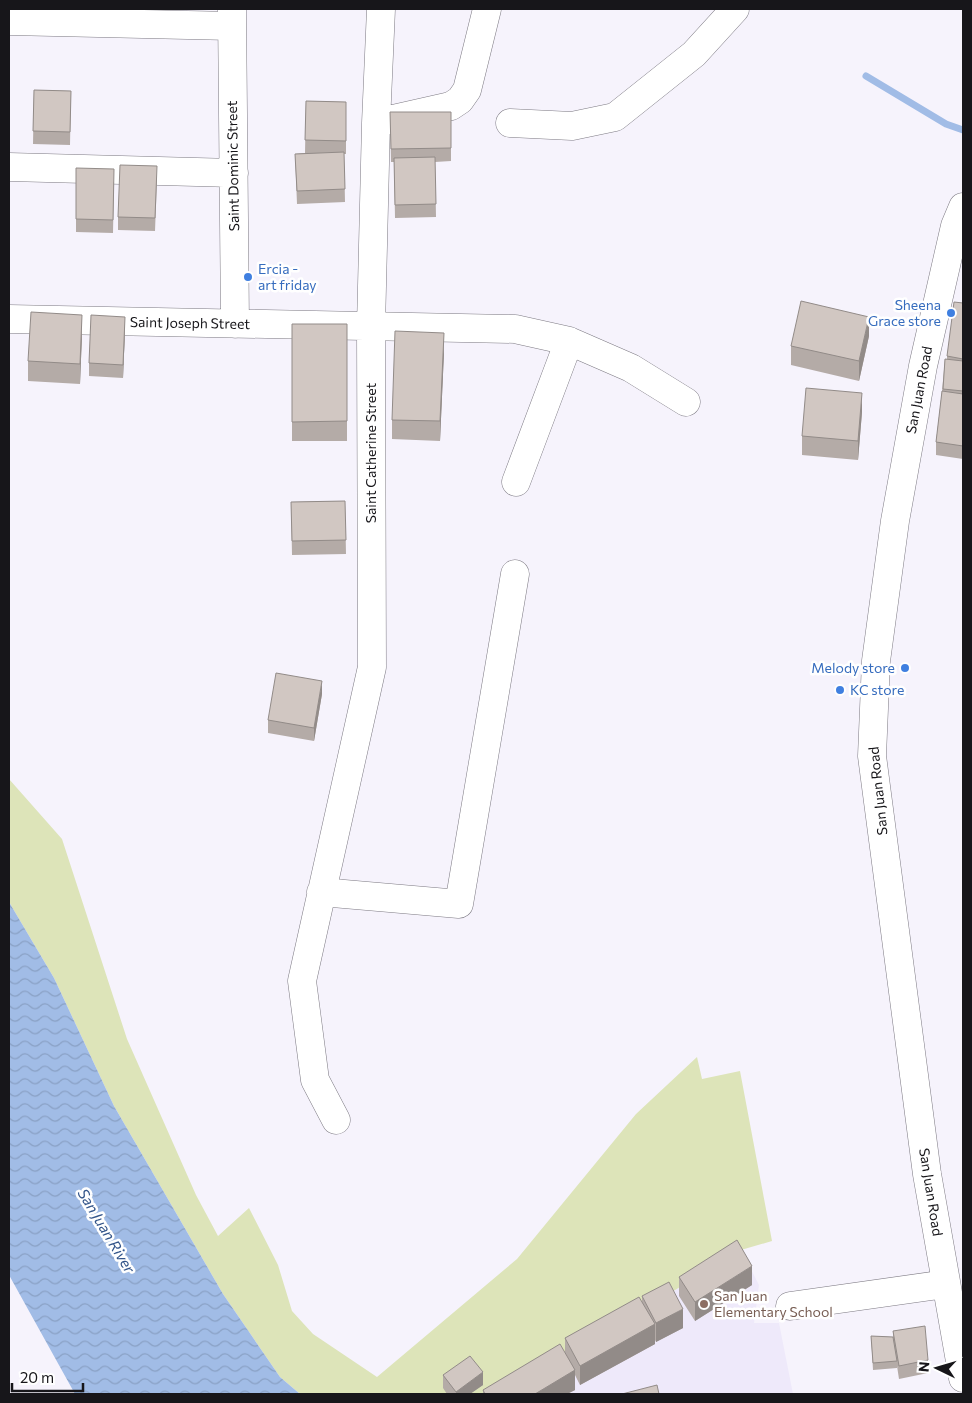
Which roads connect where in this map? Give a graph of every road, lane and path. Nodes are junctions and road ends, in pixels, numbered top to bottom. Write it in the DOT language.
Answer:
graph roads {
  1 [pos="381,9"];
  2 [pos="487,9"];
  3 [pos="735,9"];
  4 [pos="232,17"];
  5 [pos="9,21"];
  6 [pos="510,123"];
  7 [pos="376,124"];
  8 [pos="9,168"];
  9 [pos="234,173"];
  10 [pos="963,207"];
  11 [pos="9,319"];
  12 [pos="236,324"];
  13 [pos="371,327"];
  14 [pos="569,341"];
  15 [pos="686,402"];
  16 [pos="516,482"];
  17 [pos="515,574"];
  18 [pos="321,892"];
  19 [pos="336,1120"];
  20 [pos="946,1284"];
  21 [pos="790,1306"];
  22 [pos="963,1378"];
  1 -- 7 [label="street, Saint Catherine Street"];
  2 -- 7 [label="street"];
  3 -- 6 [label="street"];
  4 -- 5 [label="street"];
  4 -- 9 [label="street, Saint Dominic Street"];
  7 -- 13 [label="street, Saint Catherine Street"];
  8 -- 9 [label="street"];
  9 -- 12 [label="street, Saint Dominic Street"];
  10 -- 20 [label="street, San Juan Road"];
  11 -- 12 [label="street, Saint Joseph Street"];
  12 -- 13 [label="street, Saint Joseph Street"];
  13 -- 14 [label="street, Saint Joseph Street"];
  13 -- 18 [label="street, Saint Catherine Street"];
  14 -- 15 [label="street, Saint Joseph Street"];
  14 -- 16 [label="street"];
  17 -- 18 [label="street"];
  18 -- 19 [label="street, Saint Catherine Street"];
  20 -- 21 [label="street"];
  20 -- 22 [label="street, San Juan Road"];
}
